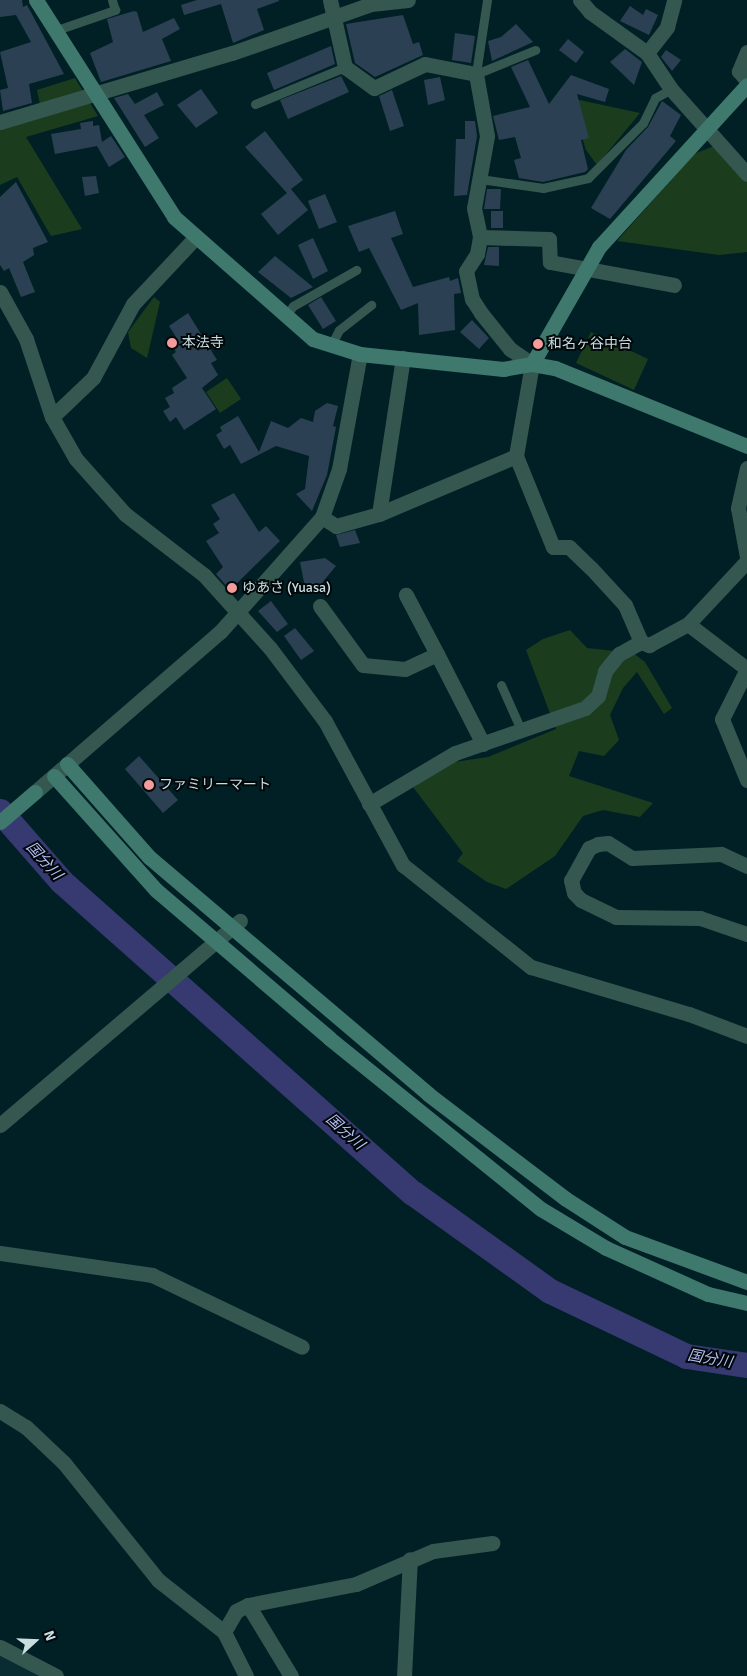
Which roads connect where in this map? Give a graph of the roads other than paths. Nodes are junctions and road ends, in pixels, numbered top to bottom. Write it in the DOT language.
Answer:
graph roads {
  1 [pos="36,0"];
  2 [pos="112,0"];
  3 [pos="330,0"];
  4 [pos="408,0"];
  5 [pos="487,0"];
  6 [pos="580,0"];
  7 [pos="674,0"];
  8 [pos="337,18"];
  9 [pos="54,31"];
  10 [pos="535,50"];
  11 [pos="747,52"];
  12 [pos="647,53"];
  13 [pos="345,67"];
  14 [pos="476,74"];
  15 [pos="747,83"];
  16 [pos="672,89"];
  17 [pos="96,93"];
  18 [pos="255,104"];
  19 [pos="0,122"];
  20 [pos="709,129"];
  21 [pos="747,174"];
  22 [pos="480,179"];
  23 [pos="480,237"];
  24 [pos="196,238"];
  25 [pos="356,270"];
  26 [pos="582,271"];
  27 [pos="674,285"];
  28 [pos="0,292"];
  29 [pos="371,305"];
  30 [pos="285,316"];
  31 [pos="330,347"];
  32 [pos="360,354"];
  33 [pos="403,358"];
  34 [pos="532,364"];
  35 [pos="52,417"];
  36 [pos="747,446"];
  37 [pos="516,456"];
  38 [pos="747,468"];
  39 [pos="379,514"];
  40 [pos="322,517"];
  41 [pos="747,557"];
  42 [pos="747,561"];
  43 [pos="406,595"];
  44 [pos="320,606"];
  45 [pos="238,610"];
  46 [pos="688,624"];
  47 [pos="641,642"];
  48 [pos="437,654"];
  49 [pos="747,669"];
  50 [pos="501,685"];
  51 [pos="522,732"];
  52 [pos="483,744"];
  53 [pos="67,764"];
  54 [pos="54,776"];
  55 [pos="747,780"];
  56 [pos="369,804"];
  57 [pos="0,822"];
  58 [pos="747,866"];
  59 [pos="236,924"];
  60 [pos="747,934"];
  61 [pos="214,941"];
  62 [pos="747,1036"];
  63 [pos="0,1125"];
  64 [pos="0,1253"];
  65 [pos="747,1282"];
  66 [pos="747,1302"];
  67 [pos="302,1347"];
  68 [pos="0,1411"];
  69 [pos="492,1543"];
  70 [pos="410,1560"];
  71 [pos="248,1605"];
  72 [pos="224,1632"];
  73 [pos="0,1647"];
  74 [pos="56,1676"];
  75 [pos="246,1676"];
  76 [pos="291,1676"];
  77 [pos="404,1676"];
  1 -- 9 [label="street"];
  2 -- 9 [label="lane"];
  3 -- 8 [label="street"];
  4 -- 8 [label="street"];
  5 -- 14 [label="lane"];
  6 -- 12 [label="street"];
  7 -- 12 [label="street"];
  8 -- 13 [label="street"];
  8 -- 17 [label="street"];
  9 -- 17 [label="street"];
  10 -- 14 [label="lane"];
  11 -- 15 [label="street"];
  12 -- 16 [label="street"];
  13 -- 14 [label="street"];
  13 -- 18 [label="lane"];
  14 -- 22 [label="street"];
  15 -- 20 [label="street"];
  16 -- 20 [label="street"];
  16 -- 22 [label="lane"];
  17 -- 19 [label="street"];
  17 -- 24 [label="street"];
  20 -- 21 [label="street"];
  20 -- 26 [label="street"];
  22 -- 23 [label="street"];
  23 -- 26 [label="street"];
  23 -- 34 [label="street"];
  24 -- 30 [label="street"];
  24 -- 35 [label="street"];
  25 -- 30 [label="lane"];
  26 -- 27 [label="street"];
  26 -- 34 [label="street"];
  28 -- 35 [label="street"];
  29 -- 31 [label="lane"];
  30 -- 31 [label="street"];
  31 -- 32 [label="street"];
  32 -- 33 [label="street"];
  32 -- 40 [label="street"];
  33 -- 34 [label="street"];
  33 -- 39 [label="street"];
  34 -- 36 [label="street"];
  34 -- 37 [label="street"];
  35 -- 45 [label="street"];
  37 -- 39 [label="street"];
  37 -- 47 [label="street"];
  38 -- 41 [label="street"];
  39 -- 40 [label="street"];
  40 -- 45 [label="street"];
  42 -- 46 [label="street"];
  43 -- 48 [label="street"];
  44 -- 48 [label="street"];
  45 -- 53 [label="street"];
  45 -- 56 [label="street"];
  46 -- 47 [label="street"];
  46 -- 49 [label="street"];
  47 -- 51 [label="street"];
  48 -- 52 [label="street"];
  49 -- 55 [label="street"];
  50 -- 51 [label="lane"];
  51 -- 52 [label="street"];
  52 -- 56 [label="street"];
  53 -- 54 [label="street"];
  53 -- 59 [label="street"];
  54 -- 57 [label="street"];
  54 -- 61 [label="street"];
  56 -- 62 [label="street"];
  58 -- 60 [label="street"];
  59 -- 61 [label="street"];
  59 -- 65 [label="street"];
  61 -- 63 [label="street"];
  61 -- 66 [label="street"];
  64 -- 67 [label="street"];
  68 -- 72 [label="street"];
  69 -- 70 [label="street"];
  70 -- 71 [label="street"];
  70 -- 77 [label="street"];
  71 -- 72 [label="street"];
  71 -- 76 [label="street"];
  72 -- 75 [label="street"];
  73 -- 74 [label="street"];
}
